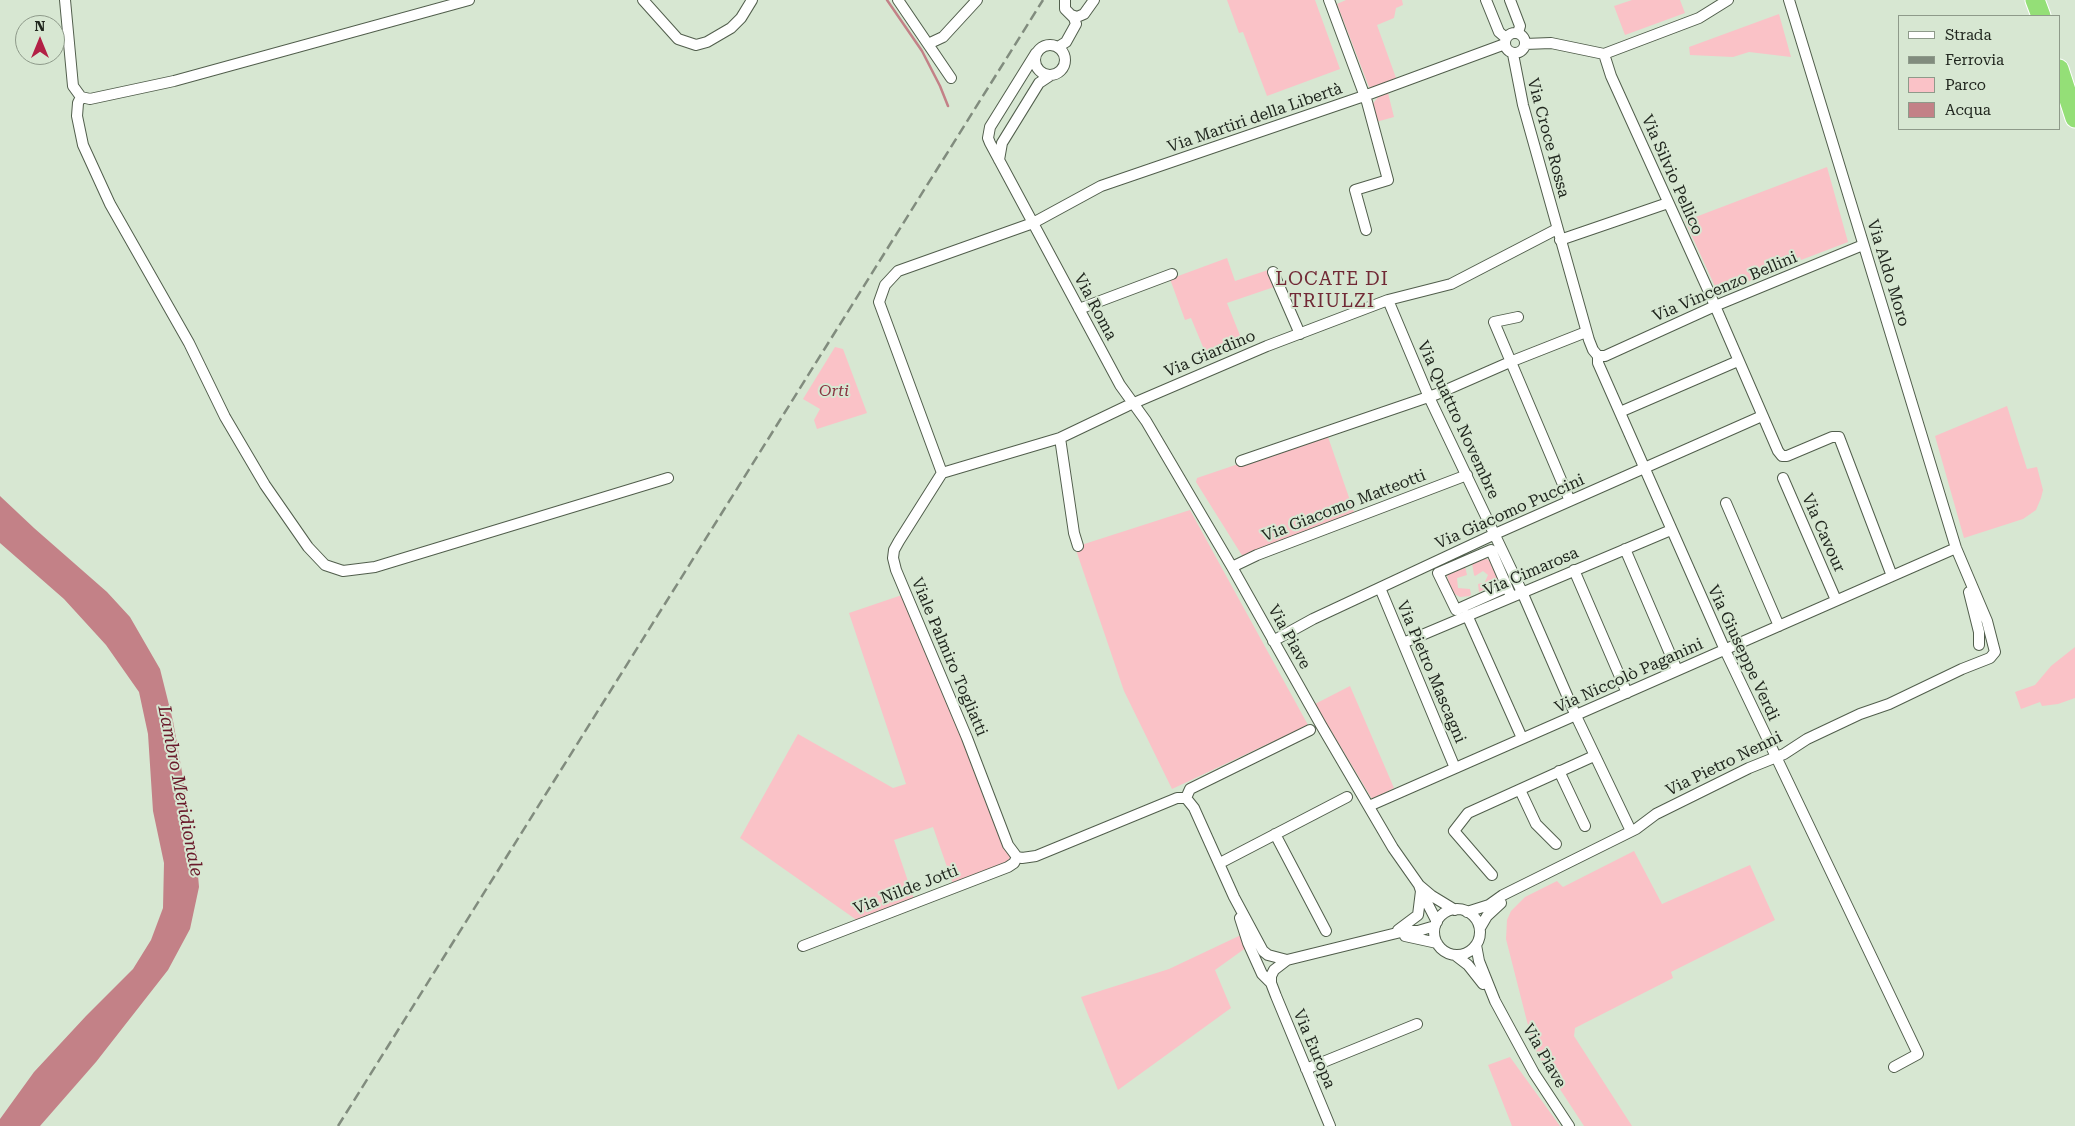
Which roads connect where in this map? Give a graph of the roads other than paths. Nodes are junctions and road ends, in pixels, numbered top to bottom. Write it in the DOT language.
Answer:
graph roads {
  1 [pos="65,0"];
  2 [pos="469,0"];
  3 [pos="644,0"];
  4 [pos="752,0"];
  5 [pos="898,0"];
  6 [pos="977,0"];
  7 [pos="1065,0"];
  8 [pos="1094,0"];
  9 [pos="1328,0"];
  10 [pos="1486,0"];
  11 [pos="1510,0"];
  12 [pos="1721,0"];
  13 [pos="1728,0"];
  14 [pos="1789,0"];
  15 [pos="2035,0"];
  16 [pos="2042,0"];
  17 [pos="1713,9"];
  18 [pos="1071,15"];
  19 [pos="2041,15"];
  20 [pos="2048,15"];
  21 [pos="1518,33"];
  22 [pos="1505,41"];
  23 [pos="928,44"];
  24 [pos="1525,44"];
  25 [pos="1058,47"];
  26 [pos="1036,53"];
  27 [pos="1513,54"];
  28 [pos="1604,54"];
  29 [pos="2060,72"];
  30 [pos="1051,74"];
  31 [pos="951,78"];
  32 [pos="1364,96"];
  33 [pos="81,97"];
  34 [pos="2075,118"];
  35 [pos="999,161"];
  36 [pos="1668,204"];
  37 [pos="1033,223"];
  38 [pos="1557,229"];
  39 [pos="1366,230"];
  40 [pos="1560,240"];
  41 [pos="1863,245"];
  42 [pos="1274,272"];
  43 [pos="1172,274"];
  44 [pos="1388,300"];
  45 [pos="1715,306"];
  46 [pos="1080,309"];
  47 [pos="1518,317"];
  48 [pos="1586,332"];
  49 [pos="1300,334"];
  50 [pos="1598,356"];
  51 [pos="1738,361"];
  52 [pos="1510,362"];
  53 [pos="1430,396"];
  54 [pos="1134,404"];
  55 [pos="1620,412"];
  56 [pos="1762,416"];
  57 [pos="1060,438"];
  58 [pos="1240,461"];
  59 [pos="1644,467"];
  60 [pos="942,473"];
  61 [pos="1467,475"];
  62 [pos="668,478"];
  63 [pos="1783,478"];
  64 [pos="1570,501"];
  65 [pos="1726,503"];
  66 [pos="1671,530"];
  67 [pos="1495,534"];
  68 [pos="1078,546"];
  69 [pos="1624,549"];
  70 [pos="1957,552"];
  71 [pos="1232,567"];
  72 [pos="1574,570"];
  73 [pos="1892,576"];
  74 [pos="1380,588"];
  75 [pos="1509,592"];
  76 [pos="1522,592"];
  77 [pos="1836,600"];
  78 [pos="1461,614"];
  79 [pos="1779,626"];
  80 [pos="1273,641"];
  81 [pos="1403,643"];
  82 [pos="1993,645"];
  83 [pos="1978,647"];
  84 [pos="1724,650"];
  85 [pos="1984,659"];
  86 [pos="1962,669"];
  87 [pos="1677,670"];
  88 [pos="1626,693"];
  89 [pos="1576,716"];
  90 [pos="1310,730"];
  91 [pos="1522,738"];
  92 [pos="1594,756"];
  93 [pos="1776,758"];
  94 [pos="1455,768"];
  95 [pos="1559,771"];
  96 [pos="1520,790"];
  97 [pos="1347,797"];
  98 [pos="1186,798"];
  99 [pos="1369,806"];
  100 [pos="1585,826"];
  101 [pos="1630,832"];
  102 [pos="1275,834"];
  103 [pos="1556,844"];
  104 [pos="1017,857"];
  105 [pos="1220,863"];
  106 [pos="1492,875"];
  107 [pos="1530,881"];
  108 [pos="1420,888"];
  109 [pos="1234,897"];
  110 [pos="1455,910"];
  111 [pos="1467,912"];
  112 [pos="1436,924"];
  113 [pos="1480,928"];
  114 [pos="1326,931"];
  115 [pos="1391,935"];
  116 [pos="1437,943"];
  117 [pos="1476,945"];
  118 [pos="803,946"];
  119 [pos="1251,951"];
  120 [pos="1455,955"];
  121 [pos="1283,963"];
  122 [pos="1271,984"];
  123 [pos="1495,1001"];
  124 [pos="1417,1024"];
  125 [pos="1894,1067"];
  126 [pos="1306,1069"];
  127 [pos="1330,1126"];
  128 [pos="1569,1126"];
  1 -- 33 [label="street"];
  2 -- 33 [label="street"];
  3 -- 4 [label="street"];
  5 -- 23 [label="street"];
  6 -- 23 [label="street"];
  7 -- 18 [label="street"];
  8 -- 18 [label="street"];
  9 -- 32 [label="street"];
  10 -- 22 [label="street"];
  11 -- 21 [label="street"];
  12 -- 17 [label="street"];
  13 -- 17 [label="street"];
  14 -- 41 [label="street, Via Aldo Moro"];
  15 -- 19 [label="highway"];
  16 -- 20 [label="highway"];
  17 -- 28 [label="street"];
  18 -- 25 [label="street"];
  21 -- 22 [label="street"];
  21 -- 24 [label="street"];
  22 -- 27 [label="street"];
  22 -- 32 [label="street, Via Martiri della Libertà"];
  23 -- 31 [label="street"];
  24 -- 27 [label="street"];
  24 -- 28 [label="street"];
  25 -- 26 [label="street"];
  25 -- 30 [label="street"];
  26 -- 30 [label="street"];
  26 -- 35 [label="street, Via Roma"];
  27 -- 38 [label="street, Via Croce Rossa"];
  28 -- 36 [label="street, Via Silvio Pellico"];
  29 -- 34 [label="highway"];
  30 -- 35 [label="street"];
  32 -- 37 [label="street, Via Martiri della Libertà"];
  32 -- 39 [label="street"];
  33 -- 62 [label="street"];
  35 -- 37 [label="street, Via Roma"];
  36 -- 40 [label="street"];
  36 -- 45 [label="street, Via Silvio Pellico"];
  37 -- 46 [label="street, Via Roma"];
  37 -- 60 [label="street, Via Martiri della Libertà"];
  38 -- 40 [label="street, Via Giuseppe Verdi"];
  38 -- 44 [label="street, Via Giardino"];
  40 -- 48 [label="street, Via Giuseppe Verdi"];
  41 -- 45 [label="street, Via Vincenzo Bellini"];
  41 -- 70 [label="street, Via Aldo Moro"];
  42 -- 49 [label="street"];
  43 -- 46 [label="street"];
  44 -- 49 [label="street, Via Giardino"];
  44 -- 53 [label="street, Via Quattro Novembre"];
  45 -- 50 [label="street, Via Vincenzo Bellini"];
  45 -- 51 [label="street, Via Silvio Pellico"];
  46 -- 54 [label="street, Via Roma"];
  47 -- 52 [label="street"];
  48 -- 50 [label="street, Via Giuseppe Verdi"];
  48 -- 52 [label="street"];
  49 -- 54 [label="street, Via Giardino"];
  50 -- 55 [label="street, Via Giuseppe Verdi"];
  51 -- 55 [label="street"];
  51 -- 56 [label="street, Via Silvio Pellico"];
  52 -- 53 [label="street"];
  52 -- 64 [label="street"];
  53 -- 58 [label="street"];
  53 -- 61 [label="street, Via Quattro Novembre"];
  54 -- 57 [label="street, Via Giardino"];
  54 -- 71 [label="street, Via Piave"];
  55 -- 59 [label="street, Via Giuseppe Verdi"];
  56 -- 59 [label="street, Via Giacomo Puccini"];
  56 -- 73 [label="street"];
  57 -- 60 [label="street, Via Giardino"];
  57 -- 68 [label="street"];
  59 -- 64 [label="street, Via Giacomo Puccini"];
  59 -- 66 [label="street, Via Giuseppe Verdi"];
  60 -- 104 [label="street, Viale Palmiro Togliatti"];
  61 -- 67 [label="street, Via Quattro Novembre"];
  61 -- 71 [label="street, Via Giacomo Matteotti"];
  63 -- 77 [label="street, Via Cavour"];
  64 -- 67 [label="street, Via Giacomo Puccini"];
  65 -- 79 [label="street"];
  66 -- 69 [label="street, Via Cimarosa"];
  66 -- 84 [label="street, Via Giuseppe Verdi"];
  67 -- 74 [label="street, Via Giacomo Puccini"];
  67 -- 76 [label="street, Via Quattro Novembre"];
  69 -- 72 [label="street, Via Cimarosa"];
  69 -- 87 [label="street"];
  70 -- 73 [label="street, Via Niccolò Paganini"];
  70 -- 82 [label="street, Via Aldo Moro"];
  70 -- 83 [label="street, Via Aldo Moro"];
  71 -- 80 [label="street, Via Piave"];
  72 -- 76 [label="street, Via Cimarosa"];
  72 -- 88 [label="street"];
  73 -- 77 [label="street, Via Niccolò Paganini"];
  74 -- 80 [label="street, Via Giacomo Puccini"];
  74 -- 81 [label="street, Via Pietro Mascagni"];
  75 -- 76 [label="street, Via Cimarosa"];
  75 -- 78 [label="street, Via Cimarosa"];
  75 -- 78 [label="street"];
  76 -- 89 [label="street, Via Quattro Novembre"];
  77 -- 79 [label="street, Via Niccolò Paganini"];
  78 -- 81 [label="street, Via Cimarosa"];
  78 -- 91 [label="street"];
  79 -- 84 [label="street, Via Niccolò Paganini"];
  80 -- 99 [label="street, Via Piave"];
  81 -- 94 [label="street, Via Pietro Mascagni"];
  82 -- 83 [label="street"];
  82 -- 85 [label="street"];
  83 -- 85 [label="street"];
  83 -- 86 [label="street, Via Pietro Nenni"];
  84 -- 87 [label="street, Via Niccolò Paganini"];
  84 -- 93 [label="street, Via Giuseppe Verdi"];
  85 -- 86 [label="street, Via Pietro Nenni"];
  86 -- 93 [label="street, Via Pietro Nenni"];
  87 -- 88 [label="street, Via Niccolò Paganini"];
  88 -- 89 [label="street, Via Niccolò Paganini"];
  89 -- 91 [label="street, Via Niccolò Paganini"];
  89 -- 92 [label="street, Via Quattro Novembre"];
  90 -- 98 [label="street"];
  91 -- 94 [label="street, Via Niccolò Paganini"];
  92 -- 95 [label="street"];
  92 -- 101 [label="street, Via Quattro Novembre"];
  93 -- 101 [label="street, Via Pietro Nenni"];
  93 -- 125 [label="street, Via Giuseppe Verdi"];
  94 -- 99 [label="street, Via Niccolò Paganini"];
  95 -- 96 [label="street"];
  95 -- 100 [label="street"];
  96 -- 103 [label="street"];
  96 -- 106 [label="street"];
  97 -- 102 [label="street"];
  98 -- 104 [label="street"];
  98 -- 105 [label="street"];
  99 -- 108 [label="street, Via Piave"];
  101 -- 107 [label="street, Via Pietro Nenni"];
  102 -- 105 [label="street"];
  102 -- 114 [label="street"];
  104 -- 118 [label="street, Via Nilde Jotti"];
  105 -- 109 [label="street"];
  107 -- 111 [label="street, Via Pietro Nenni"];
  107 -- 113 [label="street, Via Pietro Nenni"];
  108 -- 110 [label="street, Via Piave"];
  108 -- 112 [label="street"];
  108 -- 115 [label="street"];
  109 -- 119 [label="street, Via Europa"];
  109 -- 121 [label="street"];
  110 -- 111 [label="street, Via Piave"];
  110 -- 112 [label="street"];
  111 -- 113 [label="street"];
  112 -- 115 [label="street"];
  112 -- 116 [label="street"];
  113 -- 117 [label="street, Via Piave"];
  115 -- 116 [label="street, Via Piave"];
  115 -- 121 [label="street"];
  116 -- 120 [label="street, Via Piave"];
  117 -- 120 [label="street"];
  117 -- 123 [label="street, Via Piave"];
  119 -- 121 [label="street"];
  119 -- 122 [label="street, Via Europa"];
  120 -- 123 [label="street, Via Piave"];
  121 -- 122 [label="street"];
  122 -- 126 [label="street, Via Europa"];
  123 -- 128 [label="street, Via Piave"];
  124 -- 126 [label="street"];
  126 -- 127 [label="street, Via Europa"];
}
